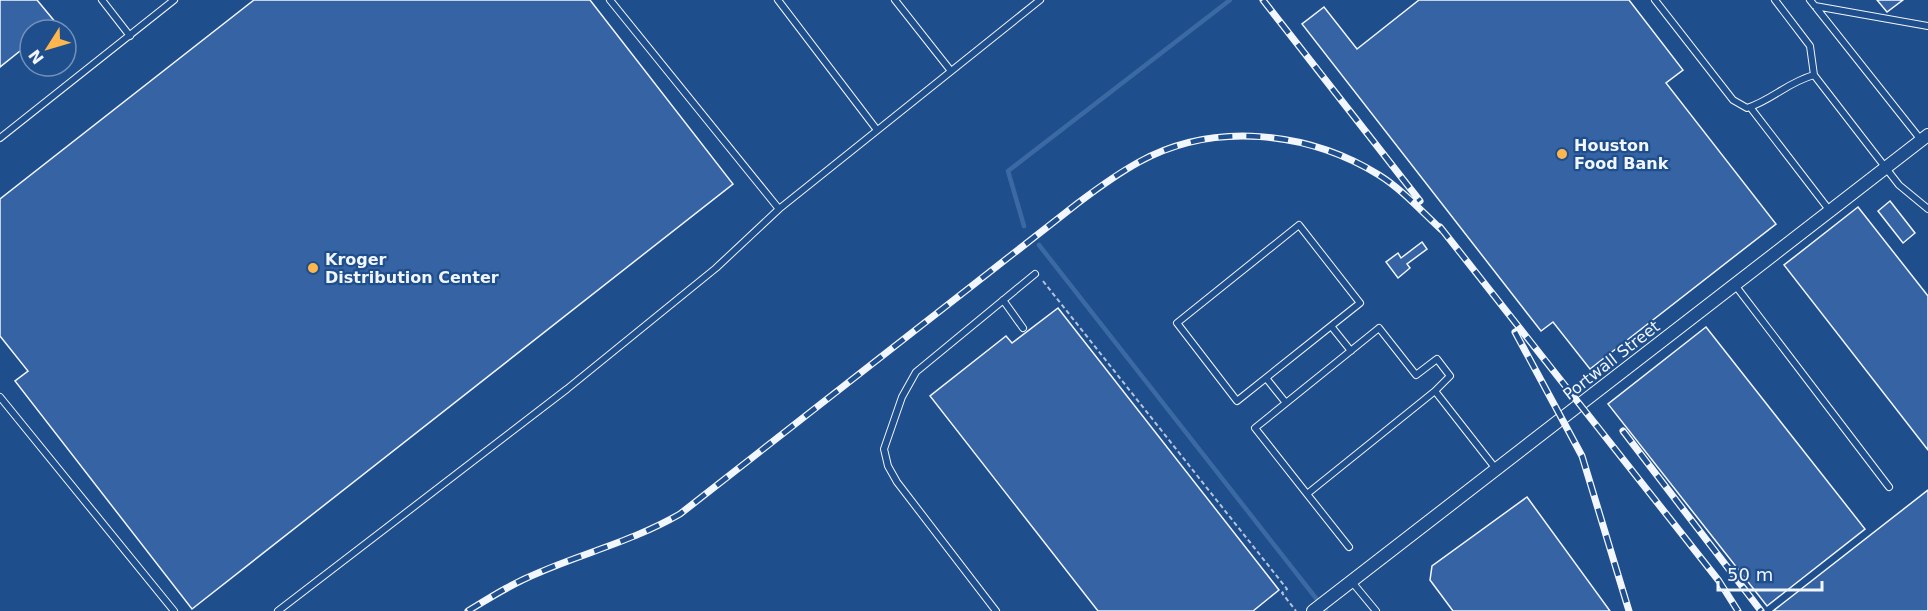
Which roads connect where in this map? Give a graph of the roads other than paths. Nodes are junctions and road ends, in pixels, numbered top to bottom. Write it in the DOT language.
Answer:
graph roads {
  1 [pos="102,0"];
  2 [pos="174,0"];
  3 [pos="610,0"];
  4 [pos="778,0"];
  5 [pos="895,0"];
  6 [pos="1040,0"];
  7 [pos="1655,0"];
  8 [pos="1775,0"];
  9 [pos="1813,3"];
  10 [pos="1928,26"];
  11 [pos="130,36"];
  12 [pos="951,71"];
  13 [pos="1814,75"];
  14 [pos="1750,107"];
  15 [pos="877,130"];
  16 [pos="0,138"];
  17 [pos="1925,138"];
  18 [pos="1886,168"];
  19 [pos="779,209"];
  20 [pos="1928,209"];
  21 [pos="1830,211"];
  22 [pos="1035,274"];
  23 [pos="1735,285"];
  24 [pos="1003,300"];
  25 [pos="1331,326"];
  26 [pos="1023,328"];
  27 [pos="1351,351"];
  28 [pos="1266,378"];
  29 [pos="1435,391"];
  30 [pos="0,397"];
  31 [pos="1286,403"];
  32 [pos="1496,469"];
  33 [pos="1889,486"];
  34 [pos="1307,494"];
  35 [pos="1349,547"];
  36 [pos="1351,581"];
  37 [pos="174,611"];
  38 [pos="278,611"];
  39 [pos="996,611"];
  40 [pos="1313,611"];
  41 [pos="1376,611"];
  1 -- 11 [label="lane"];
  2 -- 11 [label="lane"];
  3 -- 19 [label="lane"];
  4 -- 15 [label="lane"];
  5 -- 12 [label="lane"];
  6 -- 12 [label="lane"];
  7 -- 14 [label="lane"];
  8 -- 13 [label="lane"];
  9 -- 10 [label="lane"];
  9 -- 17 [label="lane"];
  11 -- 16 [label="lane"];
  12 -- 15 [label="lane"];
  13 -- 14 [label="lane"];
  13 -- 18 [label="lane"];
  14 -- 21 [label="lane"];
  15 -- 19 [label="lane"];
  17 -- 18 [label="street, Portwall Street"];
  18 -- 20 [label="lane"];
  18 -- 21 [label="street, Portwall Street"];
  19 -- 38 [label="lane"];
  21 -- 23 [label="street, Portwall Street"];
  22 -- 24 [label="lane"];
  23 -- 32 [label="street, Portwall Street"];
  23 -- 33 [label="lane"];
  24 -- 26 [label="lane"];
  24 -- 39 [label="lane"];
  25 -- 27 [label="lane"];
  25 -- 28 [label="lane"];
  25 -- 28 [label="lane"];
  27 -- 29 [label="lane"];
  27 -- 31 [label="lane"];
  28 -- 31 [label="lane"];
  29 -- 32 [label="lane"];
  29 -- 34 [label="lane"];
  30 -- 37 [label="lane"];
  31 -- 34 [label="lane"];
  32 -- 36 [label="street, Portwall Street"];
  34 -- 35 [label="lane"];
  36 -- 40 [label="street, Portwall Street"];
  36 -- 41 [label="lane"];
}
